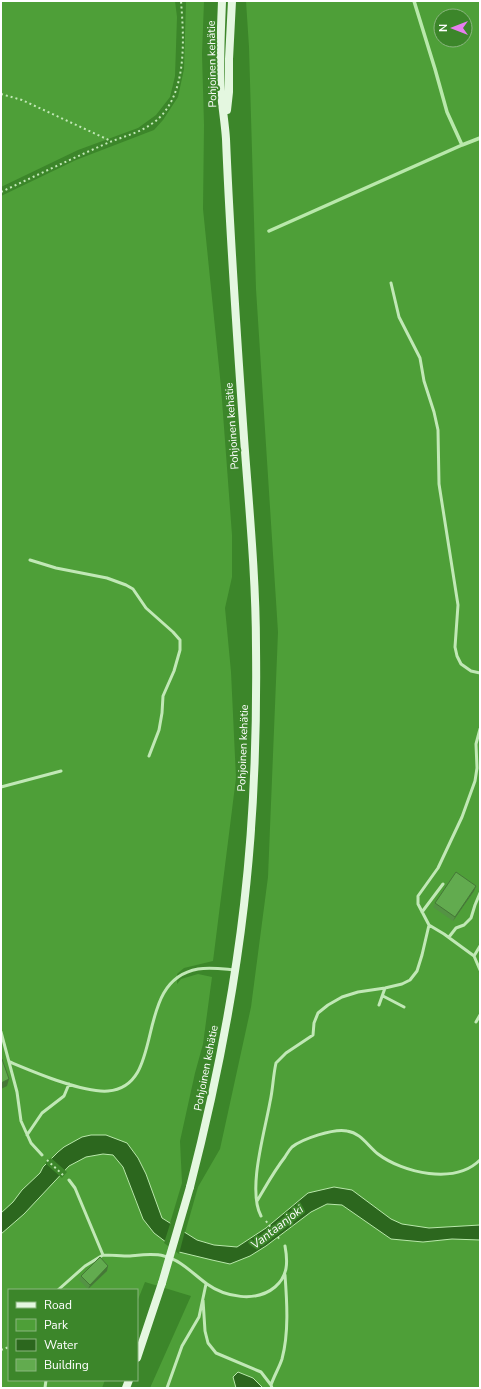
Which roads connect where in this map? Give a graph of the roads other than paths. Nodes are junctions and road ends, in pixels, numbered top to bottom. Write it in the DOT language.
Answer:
graph roads {
  1 [pos="222,1"];
  2 [pos="232,1"];
  3 [pos="225,127"];
  4 [pos="391,283"];
  5 [pos="30,560"];
  6 [pos="480,673"];
  7 [pos="480,729"];
  8 [pos="149,756"];
  9 [pos="61,771"];
  10 [pos="1,787"];
  11 [pos="443,884"];
  12 [pos="480,893"];
  13 [pos="422,912"];
  14 [pos="429,925"];
  15 [pos="449,937"];
  16 [pos="480,946"];
  17 [pos="474,956"];
  18 [pos="235,970"];
  19 [pos="480,970"];
  20 [pos="385,988"];
  21 [pos="382,996"];
  22 [pos="380,1005"];
  23 [pos="404,1007"];
  24 [pos="480,1015"];
  25 [pos="476,1022"];
  26 [pos="1,1032"];
  27 [pos="10,1062"];
  28 [pos="69,1084"];
  29 [pos="27,1135"];
  30 [pos="42,1155"];
  31 [pos="480,1160"];
  32 [pos="69,1180"];
  33 [pos="257,1201"];
  34 [pos="261,1216"];
  35 [pos="285,1246"];
  36 [pos="103,1255"];
  37 [pos="285,1275"];
  38 [pos="206,1284"];
  39 [pos="59,1289"];
  40 [pos="203,1300"];
  41 [pos="138,1355"];
  42 [pos="272,1386"];
  43 [pos="167,1388"];
  1 -- 3 [label="main road, Pohjoinen kehätie"];
  2 -- 3 [label="main road, Pohjoinen kehätie"];
  3 -- 18 [label="main road, Pohjoinen kehätie"];
  4 -- 6 [label="lane"];
  5 -- 8 [label="lane"];
  7 -- 13 [label="lane"];
  9 -- 10 [label="lane"];
  11 -- 13 [label="lane"];
  12 -- 15 [label="lane"];
  13 -- 14 [label="lane"];
  14 -- 15 [label="lane"];
  14 -- 20 [label="lane"];
  15 -- 17 [label="lane"];
  16 -- 17 [label="lane"];
  17 -- 19 [label="lane"];
  18 -- 28 [label="lane"];
  18 -- 41 [label="main road, Pohjoinen kehätie, bridge"];
  20 -- 21 [label="lane"];
  20 -- 33 [label="lane"];
  21 -- 22 [label="lane"];
  21 -- 23 [label="lane"];
  24 -- 25 [label="lane"];
  26 -- 27 [label="lane"];
  27 -- 28 [label="lane"];
  27 -- 29 [label="lane"];
  28 -- 29 [label="lane"];
  29 -- 30 [label="lane"];
  31 -- 33 [label="lane"];
  32 -- 36 [label="lane"];
  33 -- 34 [label="lane"];
  35 -- 37 [label="lane"];
  36 -- 38 [label="lane"];
  36 -- 39 [label="lane"];
  37 -- 38 [label="lane"];
  37 -- 42 [label="lane"];
  38 -- 40 [label="lane"];
  40 -- 42 [label="lane"];
  40 -- 43 [label="lane"];
}
